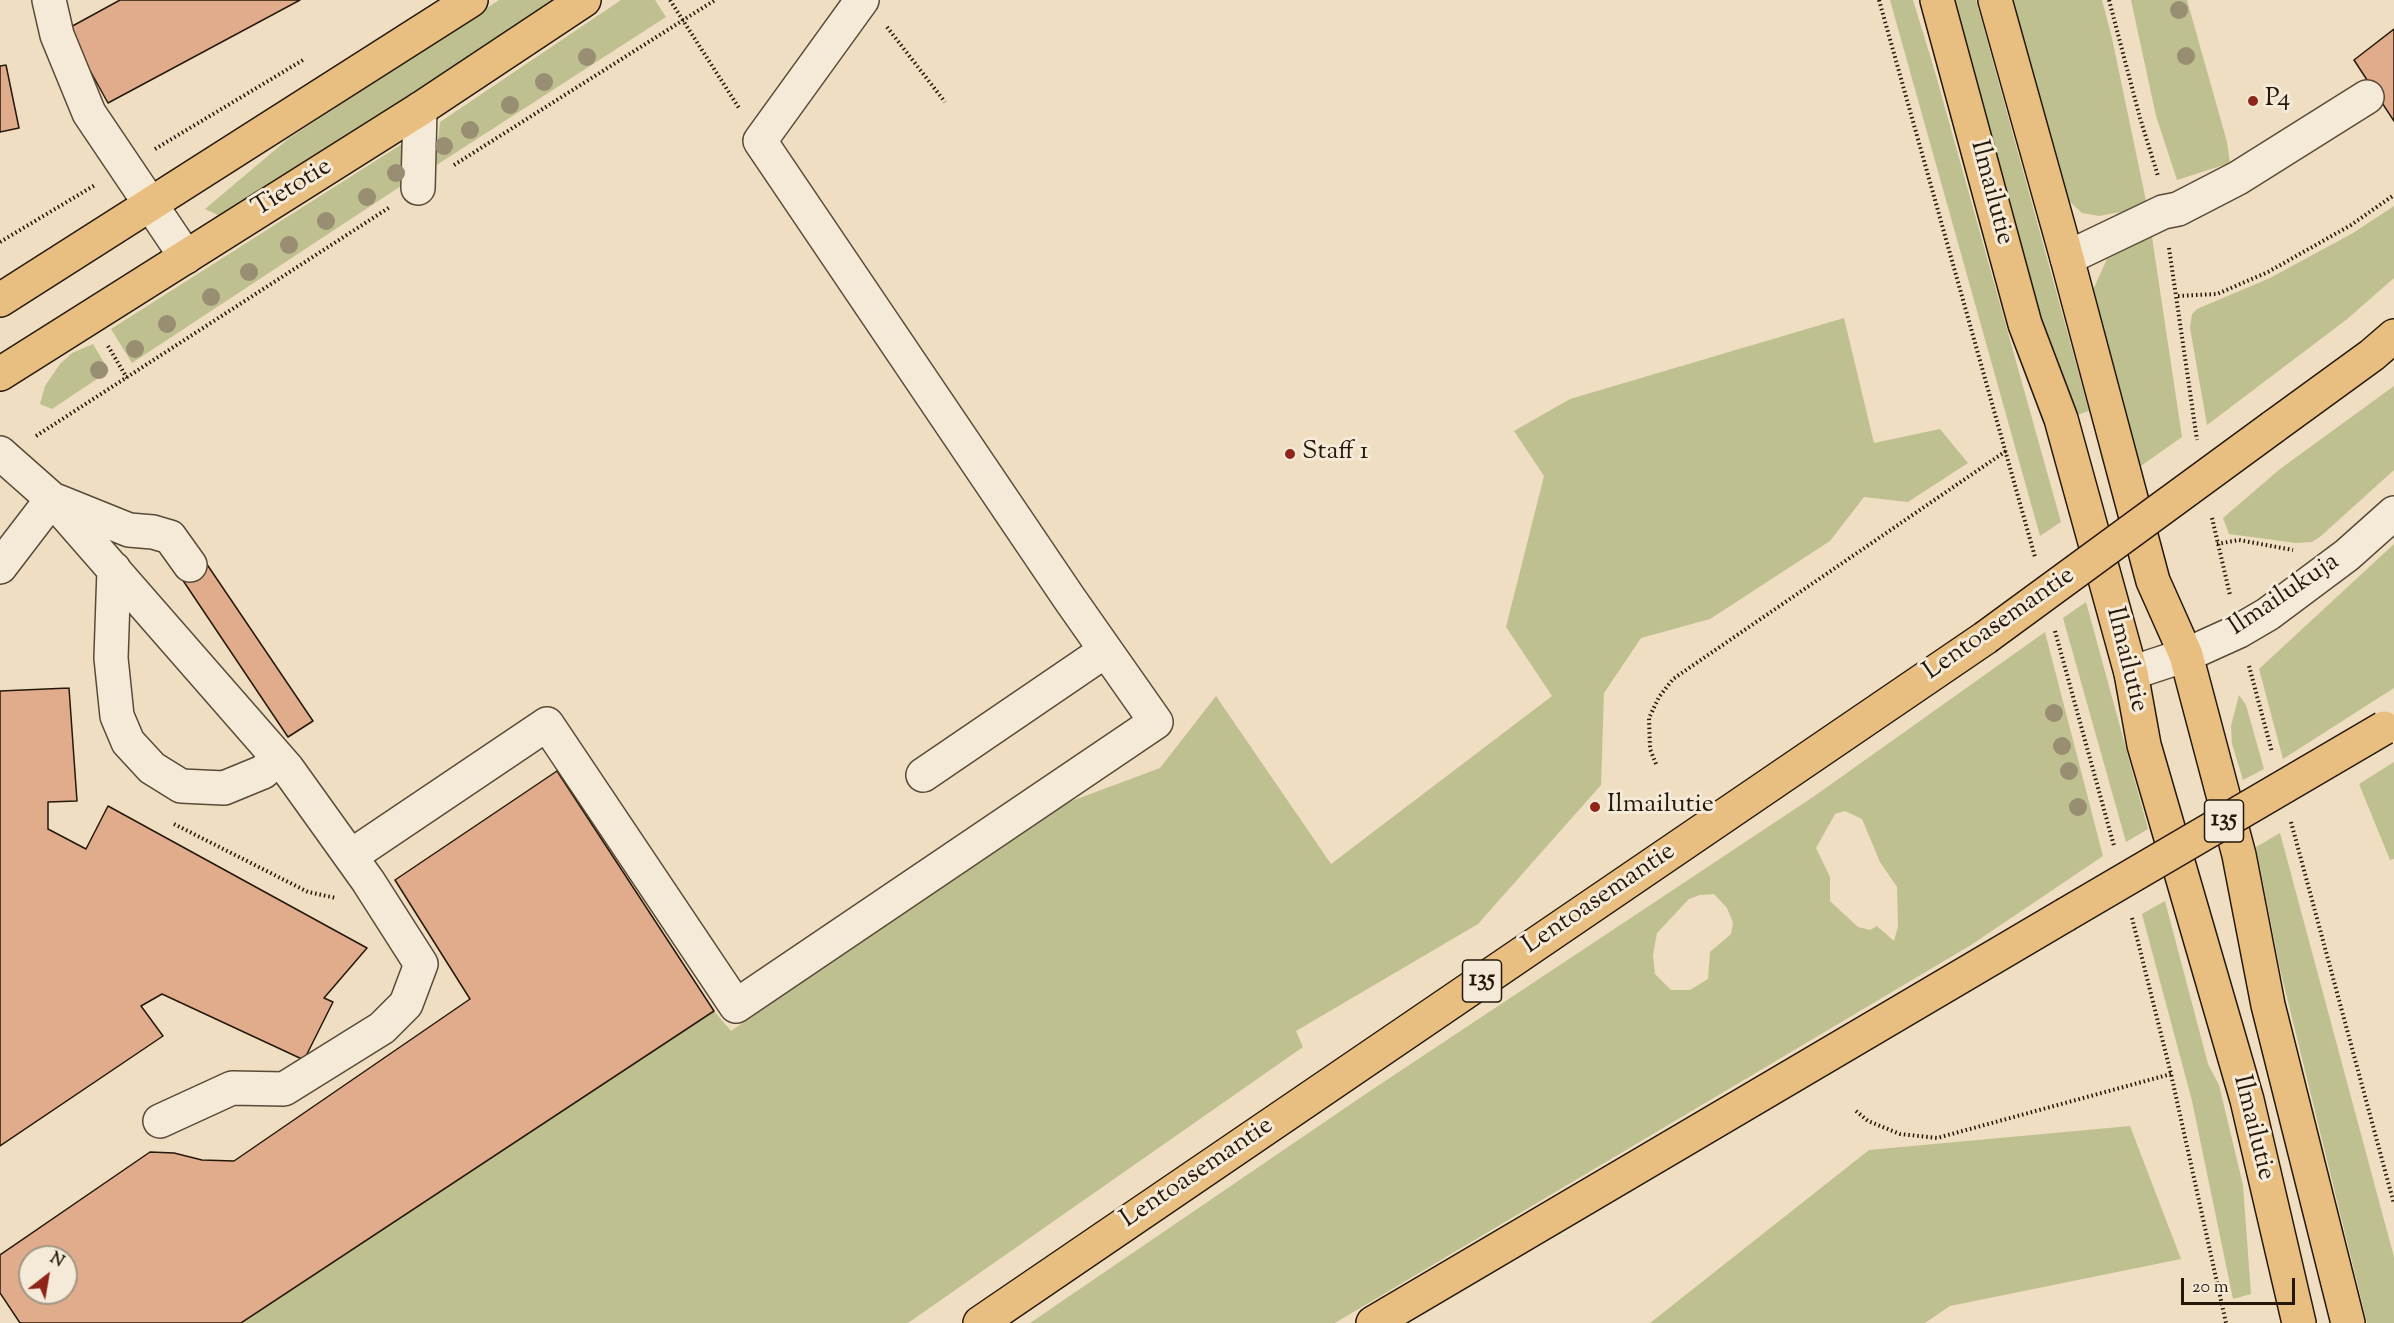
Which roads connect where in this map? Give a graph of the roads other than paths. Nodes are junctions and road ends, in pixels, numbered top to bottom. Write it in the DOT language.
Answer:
graph roads {
  1 [pos="49,0"];
  2 [pos="471,0"];
  3 [pos="584,0"];
  4 [pos="1937,0"];
  5 [pos="1995,0"];
  6 [pos="872,9"];
  7 [pos="2367,97"];
  8 [pos="420,109"];
  9 [pos="418,188"];
  10 [pos="152,205"];
  11 [pos="186,256"];
  12 [pos="2067,258"];
  13 [pos="0,300"];
  14 [pos="2394,336"];
  15 [pos="0,374"];
  16 [pos="2,454"];
  17 [pos="52,499"];
  18 [pos="2394,513"];
  19 [pos="190,565"];
  20 [pos="0,567"];
  21 [pos="114,570"];
  22 [pos="1106,651"];
  23 [pos="2186,655"];
  24 [pos="2131,673"];
  25 [pos="2389,725"];
  26 [pos="278,758"];
  27 [pos="923,775"];
  28 [pos="351,856"];
  29 [pos="160,1121"];
  30 [pos="980,1323"];
  31 [pos="1373,1323"];
  32 [pos="2299,1323"];
  33 [pos="2348,1323"];
  1 -- 10 [label="street"];
  2 -- 10 [label="main road"];
  3 -- 8 [label="main road, Tietotie"];
  4 -- 24 [label="main road, Ilmailutie"];
  5 -- 12 [label="main road, Ilmailutie"];
  6 -- 22 [label="street"];
  7 -- 12 [label="street"];
  8 -- 9 [label="street"];
  8 -- 11 [label="main road, Tietotie"];
  10 -- 11 [label="street"];
  10 -- 13 [label="main road"];
  11 -- 15 [label="main road, Tietotie"];
  12 -- 23 [label="main road, Ilmailutie"];
  14 -- 30 [label="main road, Lentoasemantie / 135, bridge"];
  16 -- 17 [label="street"];
  17 -- 19 [label="street"];
  17 -- 20 [label="street"];
  17 -- 21 [label="street"];
  18 -- 23 [label="street, Ilmailukuja"];
  21 -- 26 [label="street"];
  21 -- 26 [label="street"];
  22 -- 27 [label="street"];
  22 -- 28 [label="street"];
  23 -- 24 [label="street, Ilmailukuja"];
  23 -- 33 [label="main road, Ilmailutie"];
  24 -- 32 [label="main road, Ilmailutie"];
  25 -- 31 [label="main road, 135, bridge"];
  26 -- 28 [label="street"];
  28 -- 29 [label="street"];
}
